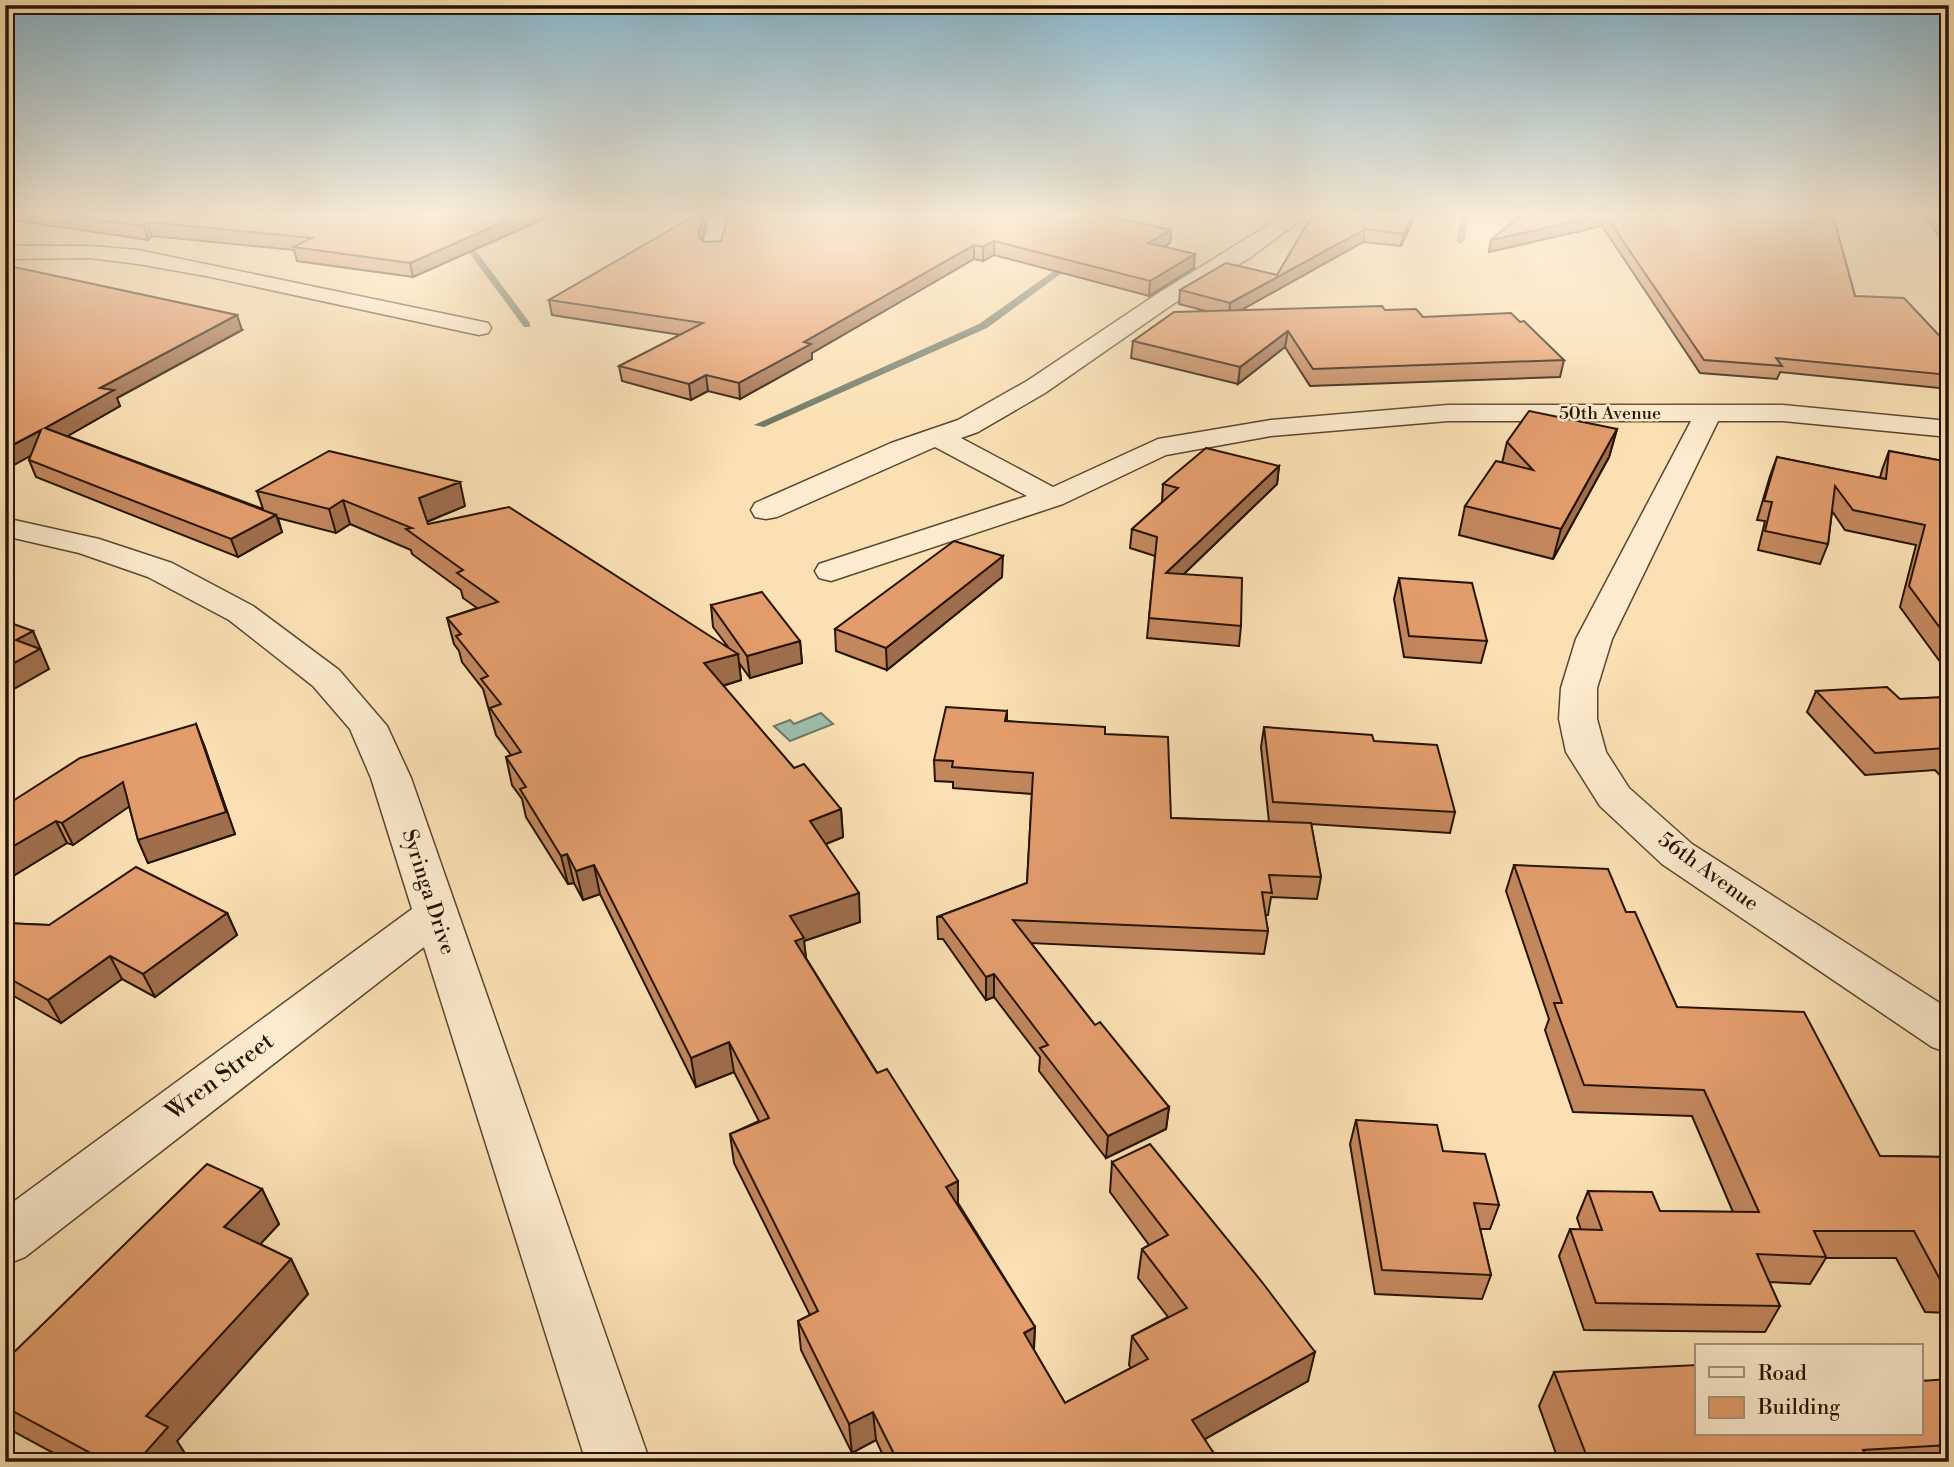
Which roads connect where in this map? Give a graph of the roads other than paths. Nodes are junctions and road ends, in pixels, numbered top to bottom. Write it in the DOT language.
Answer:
graph roads {
  1 [pos="278,284"];
  2 [pos="1189,284"];
  3 [pos="479,328"];
  4 [pos="1708,414"];
  5 [pos="1949,429"];
  6 [pos="938,437"];
  7 [pos="1052,498"];
  8 [pos="766,510"];
  9 [pos="5,527"];
  10 [pos="831,571"];
  11 [pos="435,915"];
  12 [pos="1949,1034"];
  13 [pos="5,1240"];
  14 [pos="618,1462"];
  1 -- 3 [label="street"];
  2 -- 6 [label="street"];
  4 -- 5 [label="street, 50th Avenue"];
  4 -- 7 [label="street, 50th Avenue"];
  4 -- 12 [label="street, 56th Avenue"];
  6 -- 7 [label="street"];
  6 -- 8 [label="street"];
  7 -- 10 [label="street, 50th Avenue"];
  9 -- 11 [label="street, Syringa Drive"];
  11 -- 13 [label="street, Wren Street"];
  11 -- 14 [label="street, Syringa Drive"];
}
